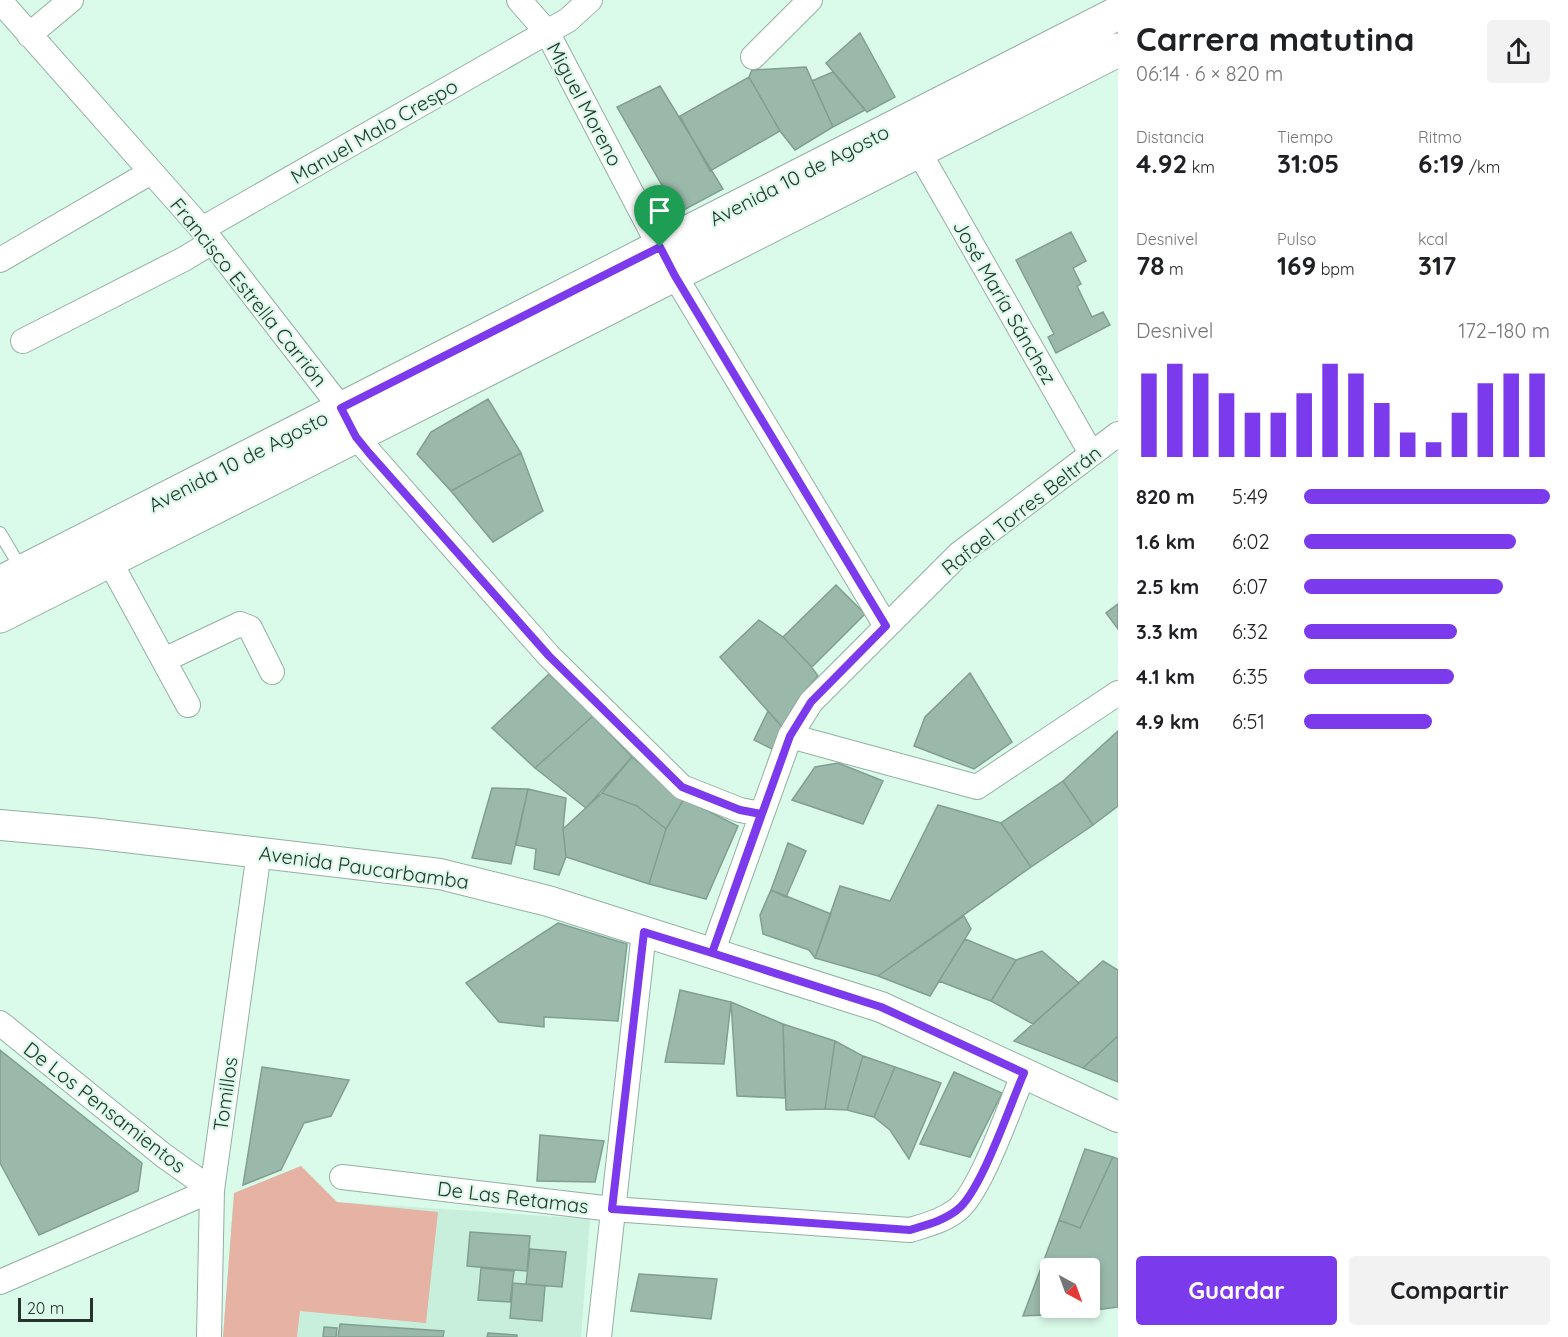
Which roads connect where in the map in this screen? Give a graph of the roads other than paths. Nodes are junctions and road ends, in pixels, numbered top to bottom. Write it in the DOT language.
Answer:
graph roads {
  1 [pos="71,0"];
  2 [pos="519,0"];
  3 [pos="590,0"];
  4 [pos="810,0"];
  5 [pos="0,1"];
  6 [pos="1118,13"];
  7 [pos="547,32"];
  8 [pos="29,35"];
  9 [pos="1118,50"];
  10 [pos="753,57"];
  11 [pos="919,152"];
  12 [pos="151,172"];
  13 [pos="207,236"];
  14 [pos="660,247"];
  15 [pos="0,260"];
  16 [pos="675,276"];
  17 [pos="23,341"];
  18 [pos="341,408"];
  19 [pos="1118,434"];
  20 [pos="356,437"];
  21 [pos="1091,453"];
  22 [pos="0,533"];
  23 [pos="109,560"];
  24 [pos="23,584"];
  25 [pos="0,616"];
  26 [pos="886,626"];
  27 [pos="164,660"];
  28 [pos="272,672"];
  29 [pos="1118,693"];
  30 [pos="188,705"];
  31 [pos="790,736"];
  32 [pos="761,814"];
  33 [pos="0,825"];
  34 [pos="259,852"];
  35 [pos="644,932"];
  36 [pos="712,953"];
  37 [pos="0,1023"];
  38 [pos="1024,1073"];
  39 [pos="1118,1117"];
  40 [pos="342,1177"];
  41 [pos="212,1190"];
  42 [pos="612,1209"];
  43 [pos="0,1282"];
  44 [pos="209,1337"];
  45 [pos="599,1337"];
  1 -- 8 [label="street"];
  2 -- 7 [label="street"];
  3 -- 7 [label="street, Miguel Moreno"];
  4 -- 10 [label="street"];
  5 -- 8 [label="street, Francisco Estrella Carrión"];
  6 -- 14 [label="main road, Avenida 10 de Agosto"];
  7 -- 13 [label="street, Manuel Malo Crespo"];
  7 -- 14 [label="street, Miguel Moreno"];
  8 -- 12 [label="street, Francisco Estrella Carrión"];
  9 -- 11 [label="main road, Avenida 10 de Agosto"];
  11 -- 16 [label="main road, Avenida 10 de Agosto"];
  11 -- 21 [label="street, José María Sánchez"];
  12 -- 13 [label="street, Francisco Estrella Carrión"];
  12 -- 15 [label="street"];
  13 -- 17 [label="street, Manuel Malo Crespo"];
  13 -- 18 [label="street, Francisco Estrella Carrión"];
  14 -- 16 [label="street, Miguel Moreno"];
  14 -- 18 [label="main road, Avenida 10 de Agosto"];
  16 -- 20 [label="main road, Avenida 10 de Agosto"];
  16 -- 26 [label="street, Miguel Moreno"];
  18 -- 20 [label="street, Francisco Estrella Carrión"];
  18 -- 24 [label="main road, Avenida 10 de Agosto"];
  19 -- 21 [label="street, Rafael Torres Beltrán"];
  20 -- 23 [label="main road, Avenida 10 de Agosto"];
  20 -- 32 [label="street, Francisco Estrella Carrión"];
  21 -- 26 [label="street, Rafael Torres Beltrán"];
  22 -- 24 [label="lane"];
  23 -- 24 [label="main road, Avenida 10 de Agosto"];
  23 -- 27 [label="street"];
  24 -- 25 [label="main road, Avenida 10 de Agosto"];
  26 -- 31 [label="street, Rafael Torres Beltrán"];
  27 -- 28 [label="street"];
  27 -- 30 [label="street"];
  29 -- 31 [label="street"];
  31 -- 32 [label="street, Rafael Torres Beltrán"];
  32 -- 36 [label="street, Rafael Torres Beltrán"];
  33 -- 34 [label="street, Avenida Paucarbamba"];
  34 -- 35 [label="street, Avenida Paucarbamba"];
  34 -- 41 [label="street, Tomillos"];
  35 -- 36 [label="street, Avenida Paucarbamba"];
  35 -- 42 [label="street"];
  36 -- 38 [label="street, Avenida Paucarbamba"];
  37 -- 41 [label="street, De Los Pensamientos"];
  38 -- 39 [label="street, Avenida Paucarbamba"];
  38 -- 42 [label="street, De Las Retamas"];
  40 -- 42 [label="street, De Las Retamas"];
  41 -- 43 [label="street"];
  41 -- 44 [label="street, Tomillos"];
  42 -- 45 [label="street"];
}
